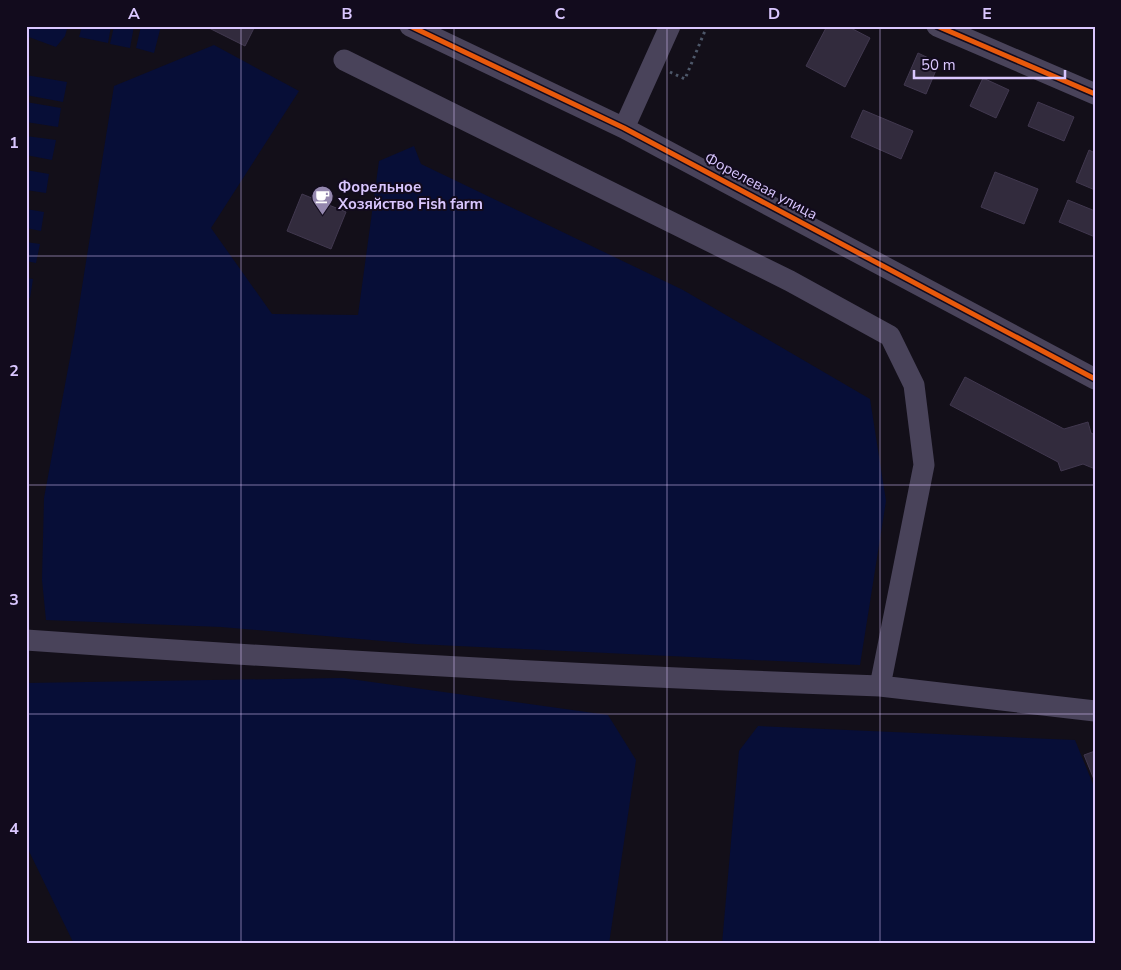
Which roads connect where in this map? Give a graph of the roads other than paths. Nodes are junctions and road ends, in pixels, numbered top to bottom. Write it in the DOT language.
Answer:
graph roads {
  1 [pos="670,26"];
  2 [pos="937,26"];
  3 [pos="412,27"];
  4 [pos="344,60"];
  5 [pos="1095,94"];
  6 [pos="624,128"];
  7 [pos="1095,379"];
  8 [pos="26,640"];
  9 [pos="880,686"];
  10 [pos="1095,711"];
  1 -- 6 [label="street"];
  2 -- 5 [label="street"];
  3 -- 6 [label="street, Форелевая улица"];
  4 -- 9 [label="street"];
  6 -- 7 [label="street, Форелевая улица"];
  8 -- 9 [label="street"];
  9 -- 10 [label="street"];
}
